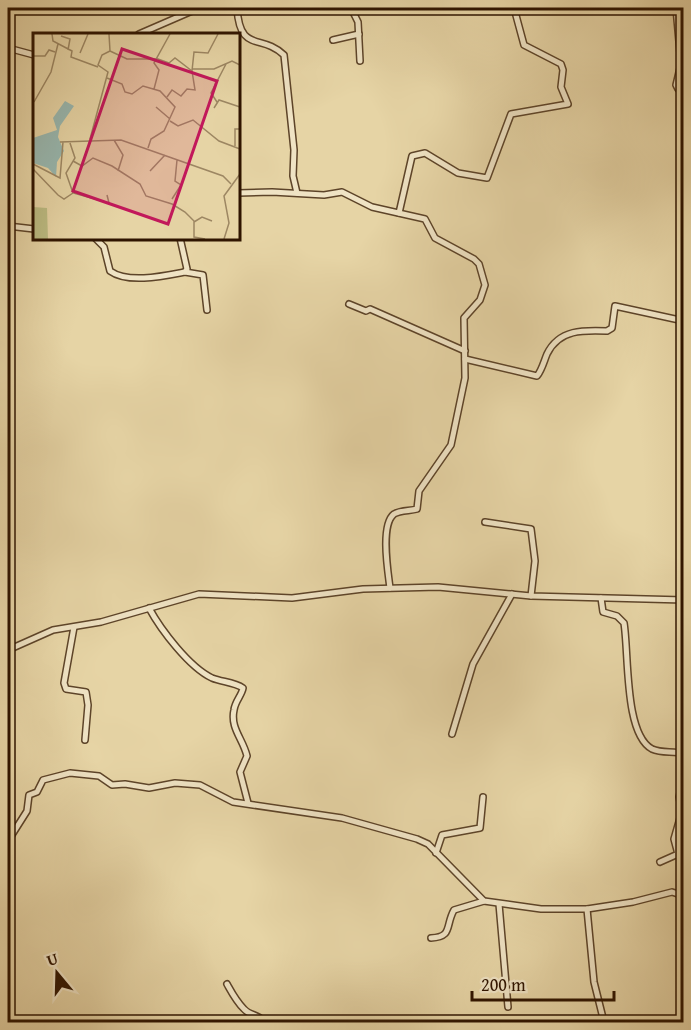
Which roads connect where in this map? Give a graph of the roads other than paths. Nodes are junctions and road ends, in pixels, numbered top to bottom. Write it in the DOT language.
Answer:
graph roads {
  1 [pos="199,8"];
  2 [pos="237,8"];
  3 [pos="351,8"];
  4 [pos="514,8"];
  5 [pos="676,8"];
  6 [pos="141,33"];
  7 [pos="358,34"];
  8 [pos="333,40"];
  9 [pos="8,48"];
  10 [pos="33,55"];
  11 [pos="360,61"];
  12 [pos="684,90"];
  13 [pos="240,193"];
  14 [pos="297,193"];
  15 [pos="399,213"];
  16 [pos="8,226"];
  17 [pos="33,229"];
  18 [pos="97,240"];
  19 [pos="180,240"];
  20 [pos="184,272"];
  21 [pos="349,304"];
  22 [pos="207,310"];
  23 [pos="684,321"];
  24 [pos="465,351"];
  25 [pos="465,360"];
  26 [pos="485,522"];
  27 [pos="390,588"];
  28 [pos="512,594"];
  29 [pos="531,596"];
  30 [pos="601,598"];
  31 [pos="684,600"];
  32 [pos="149,608"];
  33 [pos="74,627"];
  34 [pos="8,650"];
  35 [pos="452,734"];
  36 [pos="85,740"];
  37 [pos="684,754"];
  38 [pos="684,777"];
  39 [pos="483,797"];
  40 [pos="248,803"];
  41 [pos="8,841"];
  42 [pos="436,853"];
  43 [pos="660,862"];
  44 [pos="484,901"];
  45 [pos="684,903"];
  46 [pos="499,904"];
  47 [pos="587,909"];
  48 [pos="430,938"];
  49 [pos="227,984"];
  50 [pos="508,1006"];
  51 [pos="603,1018"];
  52 [pos="264,1023"];
  1 -- 6 [label="street"];
  2 -- 14 [label="street"];
  3 -- 7 [label="street"];
  4 -- 15 [label="street"];
  5 -- 12 [label="street"];
  7 -- 8 [label="street"];
  7 -- 11 [label="street"];
  9 -- 10 [label="street"];
  13 -- 14 [label="street"];
  14 -- 15 [label="street"];
  15 -- 24 [label="street"];
  16 -- 17 [label="street"];
  18 -- 20 [label="street"];
  19 -- 20 [label="street"];
  20 -- 22 [label="street"];
  21 -- 24 [label="street"];
  23 -- 25 [label="street"];
  24 -- 25 [label="street"];
  25 -- 27 [label="street"];
  26 -- 29 [label="street"];
  27 -- 28 [label="street"];
  27 -- 32 [label="street"];
  28 -- 29 [label="street"];
  28 -- 35 [label="street"];
  29 -- 30 [label="street"];
  30 -- 31 [label="street"];
  30 -- 37 [label="street"];
  32 -- 33 [label="street"];
  32 -- 40 [label="street"];
  33 -- 34 [label="street"];
  33 -- 36 [label="street"];
  38 -- 43 [label="street"];
  39 -- 42 [label="street"];
  40 -- 41 [label="street"];
  40 -- 42 [label="street"];
  42 -- 44 [label="street"];
  44 -- 46 [label="street"];
  44 -- 48 [label="street"];
  45 -- 47 [label="street"];
  46 -- 47 [label="street"];
  46 -- 50 [label="street"];
  47 -- 51 [label="street"];
  49 -- 52 [label="street"];
}
